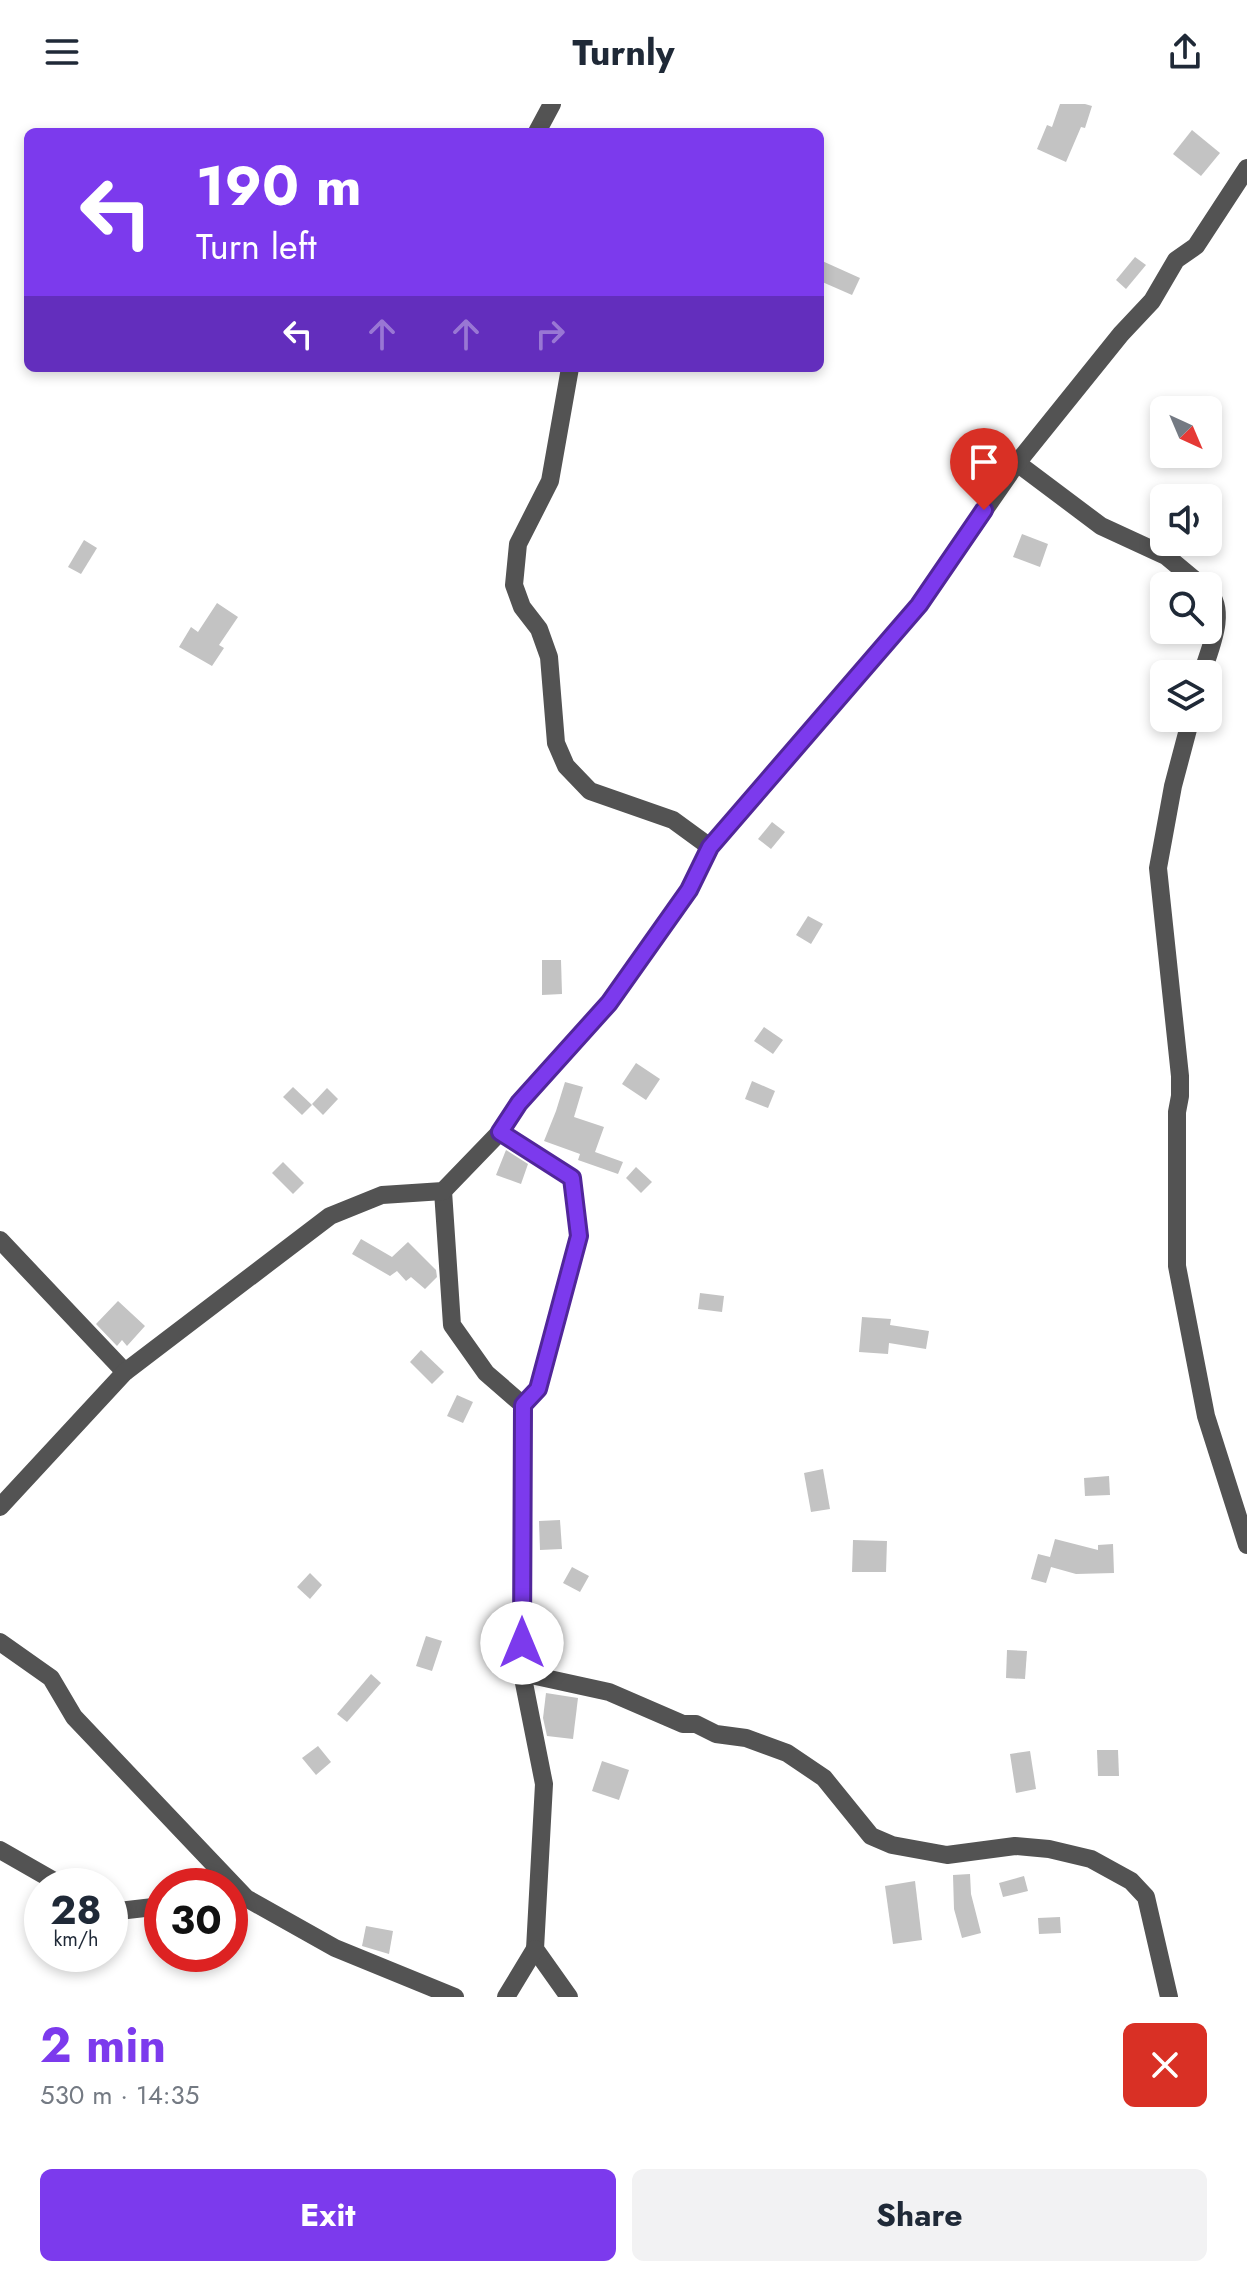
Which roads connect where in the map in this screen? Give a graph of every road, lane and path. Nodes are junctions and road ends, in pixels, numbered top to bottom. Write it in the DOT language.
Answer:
graph roads {
  1 [pos="552,104"];
  2 [pos="539,128"];
  3 [pos="1247,168"];
  4 [pos="569,372"];
  5 [pos="1017,463"];
  6 [pos="1185,572"];
  7 [pos="1187,732"];
  8 [pos="710,847"];
  9 [pos="500,1132"];
  10 [pos="443,1191"];
  11 [pos="0,1240"];
  12 [pos="125,1372"];
  13 [pos="523,1405"];
  14 [pos="0,1507"];
  15 [pos="1247,1545"];
  16 [pos="0,1642"];
  17 [pos="522,1673"];
  18 [pos="0,1850"];
  19 [pos="32,1868"];
  20 [pos="211,1868"];
  21 [pos="248,1903"];
  22 [pos="535,1949"];
  23 [pos="455,1997"];
  24 [pos="506,1997"];
  25 [pos="569,1997"];
  26 [pos="1169,1997"];
  1 -- 2 [label="street"];
  3 -- 5 [label="street"];
  4 -- 8 [label="street"];
  5 -- 6 [label="street"];
  5 -- 8 [label="street"];
  7 -- 15 [label="street"];
  8 -- 9 [label="street"];
  9 -- 10 [label="street"];
  9 -- 13 [label="street"];
  10 -- 12 [label="street"];
  10 -- 13 [label="street"];
  11 -- 12 [label="street"];
  12 -- 14 [label="street"];
  13 -- 17 [label="street"];
  16 -- 20 [label="street"];
  17 -- 22 [label="street"];
  17 -- 26 [label="street"];
  18 -- 19 [label="street"];
  21 -- 23 [label="street"];
  22 -- 24 [label="street"];
  22 -- 25 [label="street"];
}
